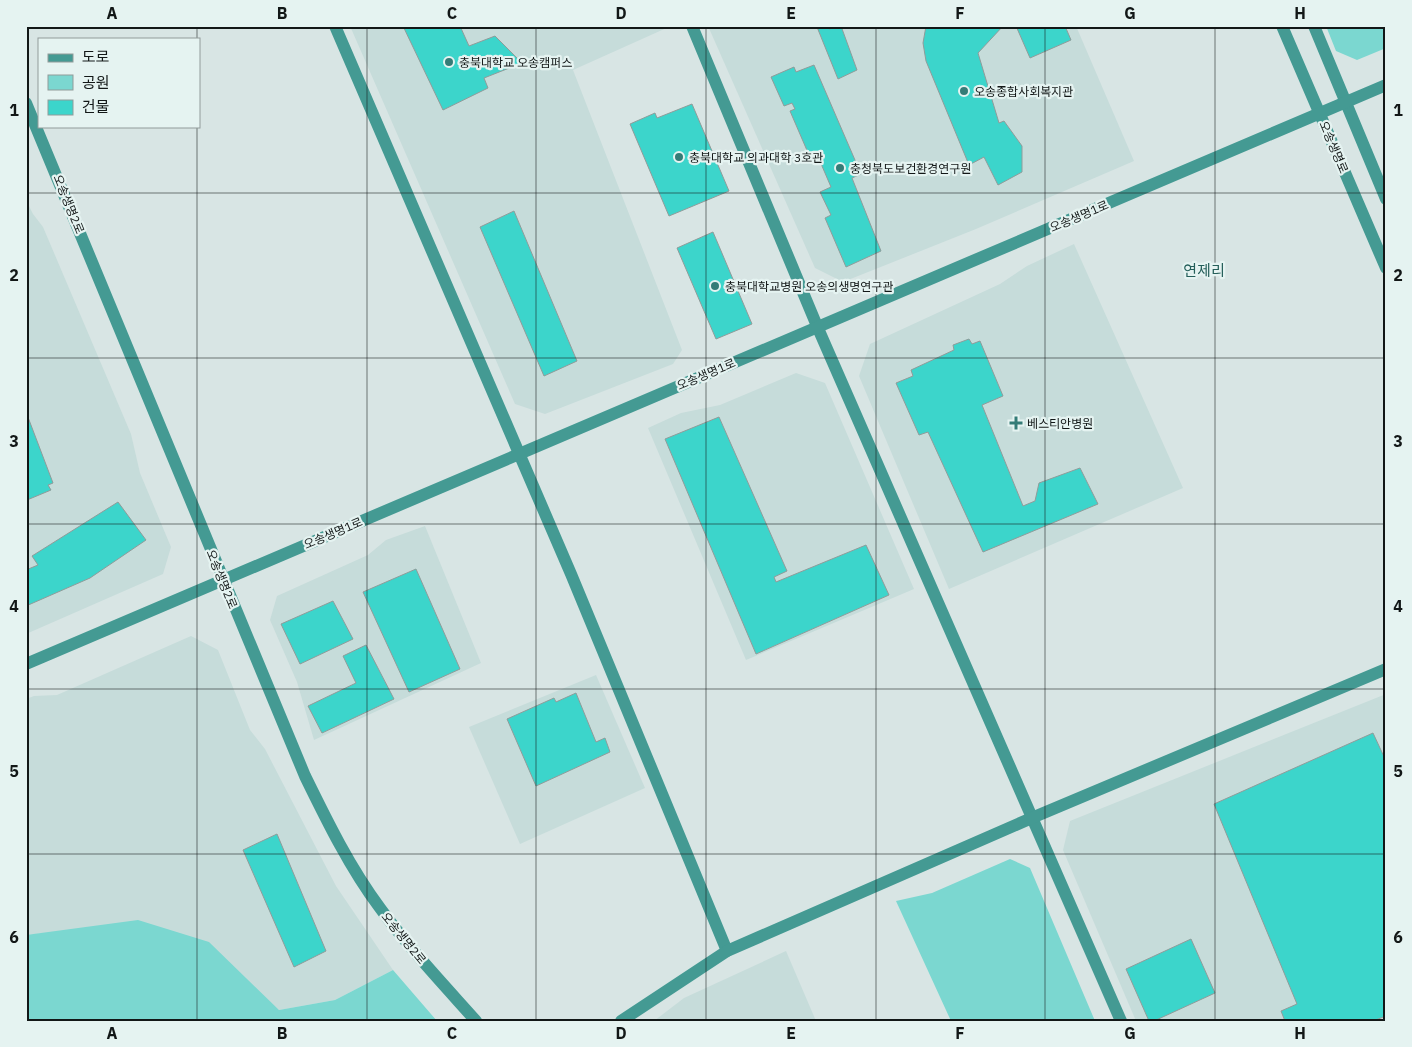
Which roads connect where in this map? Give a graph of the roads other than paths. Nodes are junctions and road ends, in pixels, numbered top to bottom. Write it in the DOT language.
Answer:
graph roads {
  1 [pos="335,26"];
  2 [pos="692,26"];
  3 [pos="1282,26"];
  4 [pos="1314,26"];
  5 [pos="1386,85"];
  6 [pos="1346,102"];
  7 [pos="26,103"];
  8 [pos="1320,114"];
  9 [pos="1386,198"];
  10 [pos="1386,268"];
  11 [pos="818,326"];
  12 [pos="519,453"];
  13 [pos="222,582"];
  14 [pos="26,664"];
  15 [pos="1386,669"];
  16 [pos="1034,817"];
  17 [pos="727,951"];
  18 [pos="476,1021"];
  19 [pos="620,1021"];
  20 [pos="1121,1021"];
  1 -- 12 [label="street"];
  2 -- 11 [label="street"];
  3 -- 8 [label="street, 오송생명로"];
  4 -- 6 [label="street"];
  5 -- 6 [label="street, 오송생명1로"];
  6 -- 8 [label="street, 오송생명1로"];
  6 -- 9 [label="street"];
  7 -- 13 [label="street, 오송생명2로"];
  8 -- 10 [label="street, 오송생명로"];
  8 -- 11 [label="street, 오송생명1로"];
  11 -- 12 [label="street, 오송생명1로"];
  11 -- 16 [label="street"];
  12 -- 13 [label="street, 오송생명1로"];
  12 -- 17 [label="street"];
  13 -- 14 [label="street, 오송생명1로"];
  13 -- 18 [label="street, 오송생명2로"];
  15 -- 16 [label="street"];
  16 -- 17 [label="street"];
  16 -- 20 [label="street"];
  17 -- 19 [label="street"];
}
